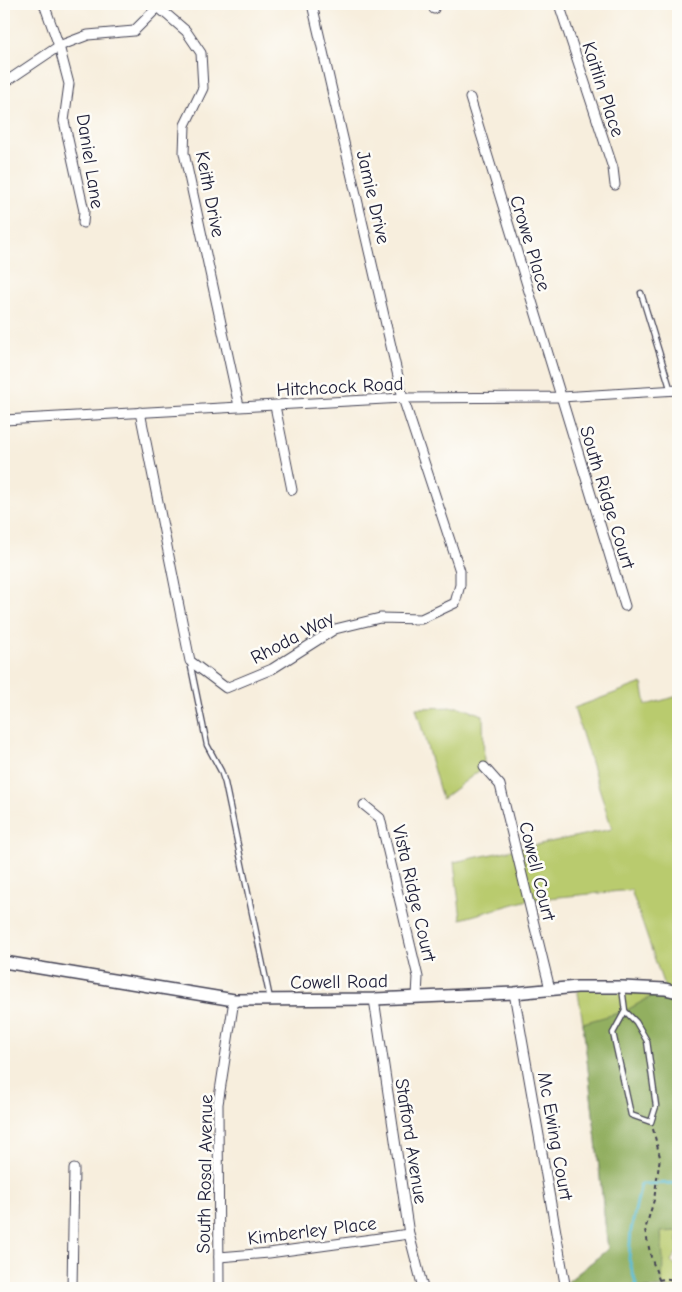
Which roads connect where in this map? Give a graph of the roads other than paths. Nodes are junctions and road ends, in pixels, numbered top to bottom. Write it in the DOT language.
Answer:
graph roads {
  1 [pos="44,4"];
  2 [pos="312,4"];
  3 [pos="559,4"];
  4 [pos="158,5"];
  5 [pos="59,46"];
  6 [pos="4,83"];
  7 [pos="470,98"];
  8 [pos="615,184"];
  9 [pos="83,223"];
  10 [pos="641,293"];
  11 [pos="675,391"];
  12 [pos="561,397"];
  13 [pos="403,398"];
  14 [pos="239,406"];
  15 [pos="276,406"];
  16 [pos="140,412"];
  17 [pos="4,420"];
  18 [pos="292,490"];
  19 [pos="625,606"];
  20 [pos="190,661"];
  21 [pos="484,767"];
  22 [pos="364,805"];
  23 [pos="4,962"];
  24 [pos="622,987"];
  25 [pos="550,989"];
  26 [pos="678,992"];
  27 [pos="514,993"];
  28 [pos="417,996"];
  29 [pos="374,999"];
  30 [pos="234,1000"];
  31 [pos="270,1000"];
  32 [pos="625,1011"];
  33 [pos="74,1169"];
  34 [pos="409,1234"];
  35 [pos="219,1257"];
  36 [pos="566,1284"];
  37 [pos="72,1288"];
  38 [pos="219,1288"];
  39 [pos="423,1288"];
  1 -- 5 [label="street, Daniel Lane"];
  2 -- 13 [label="street, Jamie Drive"];
  3 -- 8 [label="street, Kaitlin Place"];
  4 -- 5 [label="street"];
  4 -- 14 [label="street, Keith Drive"];
  5 -- 6 [label="street"];
  5 -- 9 [label="street, Daniel Lane"];
  7 -- 12 [label="street, Crowe Place"];
  10 -- 11 [label="lane"];
  11 -- 12 [label="street, Hitchcock Road"];
  12 -- 13 [label="street, Hitchcock Road"];
  12 -- 19 [label="street, South Ridge Court"];
  13 -- 15 [label="street, Hitchcock Road"];
  13 -- 20 [label="street, Rhoda Way"];
  14 -- 15 [label="street, Hitchcock Road"];
  14 -- 16 [label="street, Hitchcock Road"];
  15 -- 18 [label="street"];
  16 -- 17 [label="street, Hitchcock Road"];
  16 -- 20 [label="street"];
  20 -- 31 [label="lane"];
  21 -- 25 [label="street, Cowell Court"];
  22 -- 28 [label="street, Vista Ridge Court"];
  23 -- 30 [label="street, Cowell Road"];
  24 -- 25 [label="street, Cowell Road"];
  24 -- 26 [label="street, Cowell Road"];
  24 -- 32 [label="lane"];
  25 -- 27 [label="street, Cowell Road"];
  27 -- 28 [label="street, Cowell Road"];
  27 -- 36 [label="street, Mc Ewing Court"];
  28 -- 29 [label="street, Cowell Road"];
  29 -- 31 [label="street, Cowell Road"];
  29 -- 34 [label="street, Stafford Avenue"];
  30 -- 31 [label="street, Cowell Road"];
  30 -- 35 [label="street, South Rosal Avenue"];
  32 -- 32 [label="lane"];
  33 -- 37 [label="street"];
  34 -- 35 [label="street, Kimberley Place"];
  34 -- 39 [label="street, Stafford Avenue"];
  35 -- 38 [label="street, South Rosal Avenue"];
}
